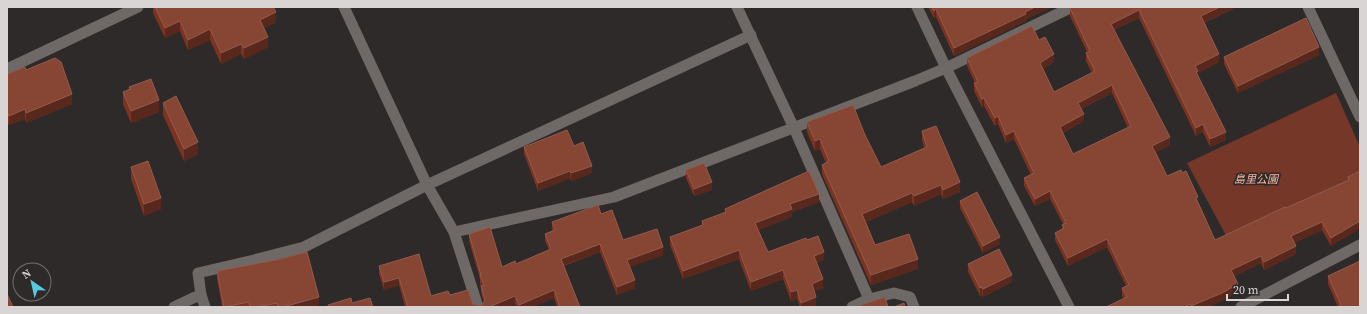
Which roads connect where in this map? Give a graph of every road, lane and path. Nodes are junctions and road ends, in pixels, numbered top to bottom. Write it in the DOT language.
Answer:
graph roads {
  1 [pos="138,7"];
  2 [pos="344,7"];
  3 [pos="738,7"];
  4 [pos="917,7"];
  5 [pos="1072,7"];
  6 [pos="1308,7"];
  7 [pos="751,35"];
  8 [pos="946,68"];
  9 [pos="7,69"];
  10 [pos="1360,117"];
  11 [pos="794,128"];
  12 [pos="427,185"];
  13 [pos="454,232"];
  14 [pos="1360,245"];
  15 [pos="201,295"];
  16 [pos="869,299"];
  17 [pos="174,307"];
  18 [pos="205,307"];
  19 [pos="478,307"];
  20 [pos="852,307"];
  21 [pos="914,307"];
  22 [pos="1069,307"];
  23 [pos="1241,307"];
  1 -- 9 [label="street"];
  2 -- 12 [label="street"];
  3 -- 7 [label="street"];
  4 -- 8 [label="street"];
  5 -- 8 [label="street"];
  6 -- 10 [label="street"];
  7 -- 11 [label="street"];
  7 -- 12 [label="street"];
  8 -- 11 [label="street"];
  8 -- 22 [label="street"];
  11 -- 13 [label="street"];
  11 -- 16 [label="street"];
  12 -- 13 [label="street"];
  12 -- 15 [label="street"];
  13 -- 19 [label="street"];
  14 -- 23 [label="street"];
  15 -- 17 [label="street"];
  15 -- 18 [label="street"];
  16 -- 20 [label="street"];
  16 -- 21 [label="street"];
}
